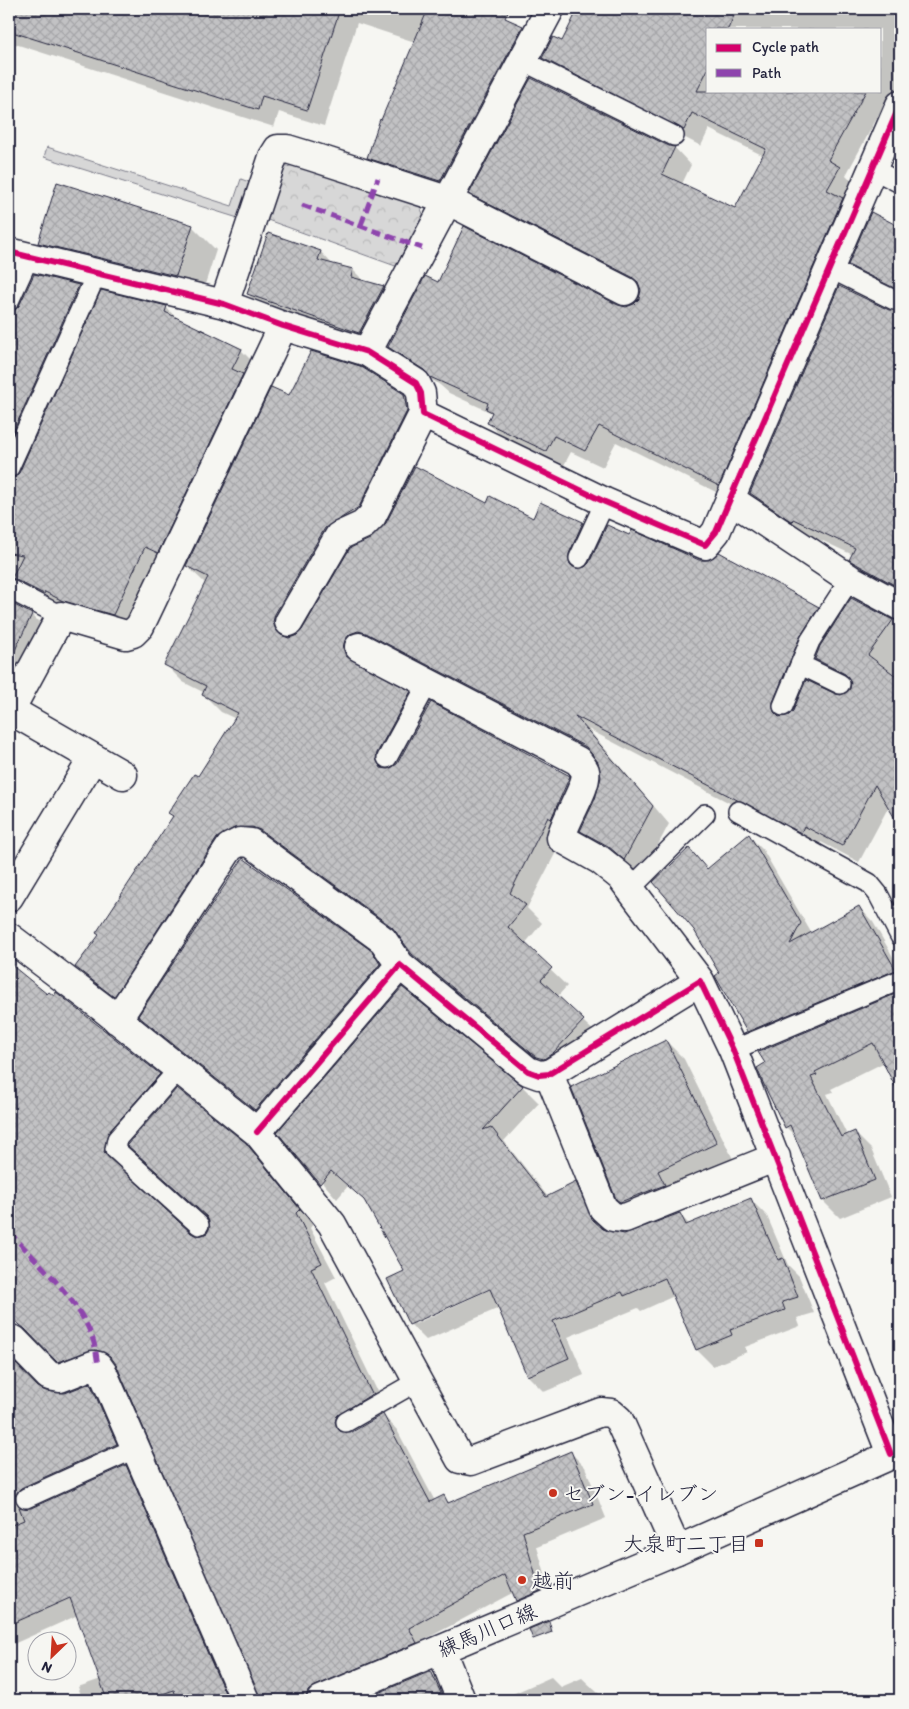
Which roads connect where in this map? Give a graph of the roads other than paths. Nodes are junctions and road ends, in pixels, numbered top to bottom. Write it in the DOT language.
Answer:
graph roads {
  1 [pos="550,9"];
  2 [pos="523,61"];
  3 [pos="900,105"];
  4 [pos="674,136"];
  5 [pos="873,169"];
  6 [pos="900,183"];
  7 [pos="447,200"];
  8 [pos="19,255"];
  9 [pos="829,268"];
  10 [pos="97,273"];
  11 [pos="625,291"];
  12 [pos="894,300"];
  13 [pos="9,301"];
  14 [pos="224,304"];
  15 [pos="284,326"];
  16 [pos="367,352"];
  17 [pos="423,414"];
  18 [pos="9,468"];
  19 [pos="730,499"];
  20 [pos="605,502"];
  21 [pos="579,558"];
  22 [pos="850,579"];
  23 [pos="9,589"];
  24 [pos="900,606"];
  25 [pos="60,616"];
  26 [pos="289,622"];
  27 [pos="359,647"];
  28 [pos="801,665"];
  29 [pos="428,683"];
  30 [pos="840,684"];
  31 [pos="10,706"];
  32 [pos="783,706"];
  33 [pos="93,758"];
  34 [pos="388,758"];
  35 [pos="124,776"];
  36 [pos="738,811"];
  37 [pos="705,814"];
  38 [pos="630,889"];
  39 [pos="9,896"];
  40 [pos="900,936"];
  41 [pos="9,937"];
  42 [pos="400,965"];
  43 [pos="900,980"];
  44 [pos="700,981"];
  45 [pos="117,1020"];
  46 [pos="733,1050"];
  47 [pos="179,1069"];
  48 [pos="549,1074"];
  49 [pos="257,1132"];
  50 [pos="776,1157"];
  51 [pos="199,1225"];
  52 [pos="11,1340"];
  53 [pos="416,1382"];
  54 [pos="346,1422"];
  55 [pos="136,1448"];
  56 [pos="896,1453"];
  57 [pos="26,1498"];
  58 [pos="677,1550"];
  59 [pos="441,1650"];
  60 [pos="244,1700"];
  61 [pos="321,1700"];
  62 [pos="461,1700"];
  1 -- 2 [label="street"];
  2 -- 4 [label="lane"];
  2 -- 7 [label="street"];
  3 -- 5 [label="street"];
  5 -- 6 [label="lane"];
  5 -- 9 [label="street"];
  7 -- 11 [label="street"];
  7 -- 14 [label="street"];
  7 -- 16 [label="street"];
  8 -- 10 [label="street"];
  8 -- 13 [label="lane"];
  9 -- 12 [label="lane"];
  9 -- 19 [label="street"];
  10 -- 14 [label="street"];
  10 -- 18 [label="lane"];
  14 -- 15 [label="street"];
  15 -- 16 [label="street"];
  15 -- 25 [label="street"];
  16 -- 17 [label="street"];
  17 -- 20 [label="street"];
  17 -- 26 [label="street"];
  19 -- 20 [label="street"];
  19 -- 22 [label="street"];
  20 -- 21 [label="lane"];
  22 -- 24 [label="street"];
  22 -- 28 [label="lane"];
  23 -- 25 [label="lane"];
  25 -- 31 [label="street"];
  27 -- 29 [label="street"];
  28 -- 30 [label="lane"];
  28 -- 32 [label="lane"];
  29 -- 34 [label="lane"];
  29 -- 38 [label="street"];
  31 -- 33 [label="street"];
  33 -- 35 [label="street"];
  33 -- 39 [label="street"];
  36 -- 40 [label="lane"];
  37 -- 38 [label="lane"];
  38 -- 44 [label="street"];
  41 -- 45 [label="street"];
  42 -- 45 [label="street"];
  42 -- 48 [label="street"];
  42 -- 49 [label="street"];
  43 -- 46 [label="lane"];
  44 -- 46 [label="street"];
  44 -- 48 [label="street"];
  45 -- 47 [label="street"];
  46 -- 50 [label="street"];
  47 -- 49 [label="street"];
  47 -- 51 [label="lane"];
  48 -- 50 [label="street"];
  49 -- 53 [label="street"];
  50 -- 56 [label="street"];
  52 -- 55 [label="street"];
  53 -- 54 [label="lane"];
  53 -- 58 [label="street"];
  55 -- 57 [label="lane"];
  55 -- 60 [label="street"];
  56 -- 58 [label="street, 練馬川口線"];
  58 -- 59 [label="street, 練馬川口線"];
  59 -- 61 [label="street, 練馬川口線"];
  59 -- 62 [label="street"];
}
